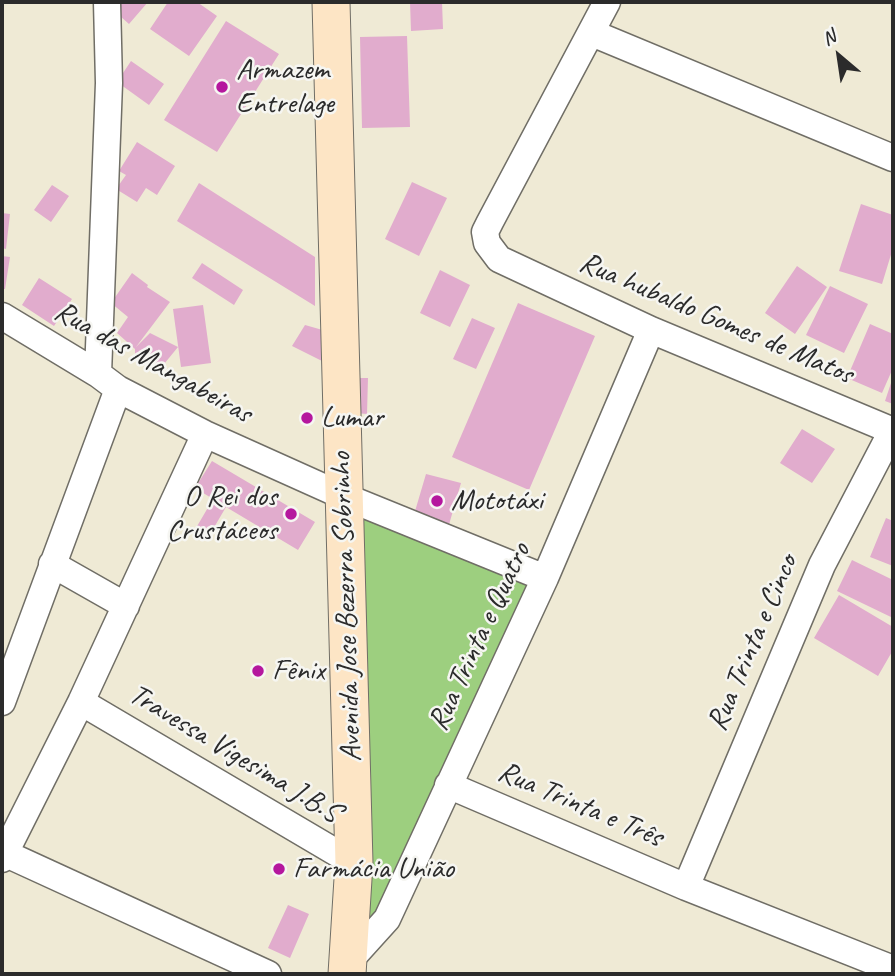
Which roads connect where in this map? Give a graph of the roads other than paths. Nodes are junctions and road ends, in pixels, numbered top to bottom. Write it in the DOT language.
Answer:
graph roads {
  1 [pos="107,2"];
  2 [pos="331,2"];
  3 [pos="607,2"];
  4 [pos="592,33"];
  5 [pos="893,158"];
  6 [pos="2,316"];
  7 [pos="651,330"];
  8 [pos="108,382"];
  9 [pos="892,431"];
  10 [pos="205,435"];
  11 [pos="343,496"];
  12 [pos="52,564"];
  13 [pos="545,578"];
  14 [pos="126,606"];
  15 [pos="2,702"];
  16 [pos="81,702"];
  17 [pos="447,785"];
  18 [pos="3,855"];
  19 [pos="354,863"];
  20 [pos="686,887"];
  21 [pos="893,969"];
  22 [pos="344,970"];
  23 [pos="268,974"];
  1 -- 8 [label="street"];
  2 -- 11 [label="main road, Avenida Jose Bezerra Sobrinho"];
  3 -- 4 [label="street, Rua hubaldo Gomes de Matos"];
  4 -- 5 [label="street"];
  4 -- 7 [label="street, Rua hubaldo Gomes de Matos"];
  6 -- 8 [label="street, Rua das Mangabeiras"];
  7 -- 9 [label="street, Rua hubaldo Gomes de Matos"];
  7 -- 13 [label="street, Rua Trinta e Quatro"];
  8 -- 10 [label="street, Rua das Mangabeiras"];
  8 -- 12 [label="street"];
  9 -- 20 [label="street, Rua Trinta e Cinco"];
  10 -- 11 [label="street, Rua das Mangabeiras"];
  10 -- 14 [label="street"];
  11 -- 13 [label="street, Rua das Mangabeiras"];
  11 -- 19 [label="main road, Avenida Jose Bezerra Sobrinho"];
  12 -- 14 [label="street"];
  12 -- 15 [label="street"];
  13 -- 17 [label="street, Rua Trinta e Quatro"];
  14 -- 16 [label="street"];
  16 -- 18 [label="street"];
  16 -- 19 [label="street, Travessa Vigesima J.B.S"];
  17 -- 20 [label="street, Rua Trinta e Três"];
  17 -- 22 [label="street, Rua Trinta e Quatro"];
  18 -- 23 [label="street"];
  19 -- 22 [label="main road, Avenida Jose Bezerra Sobrinho"];
  20 -- 21 [label="street, Rua Trinta e Três"];
}
